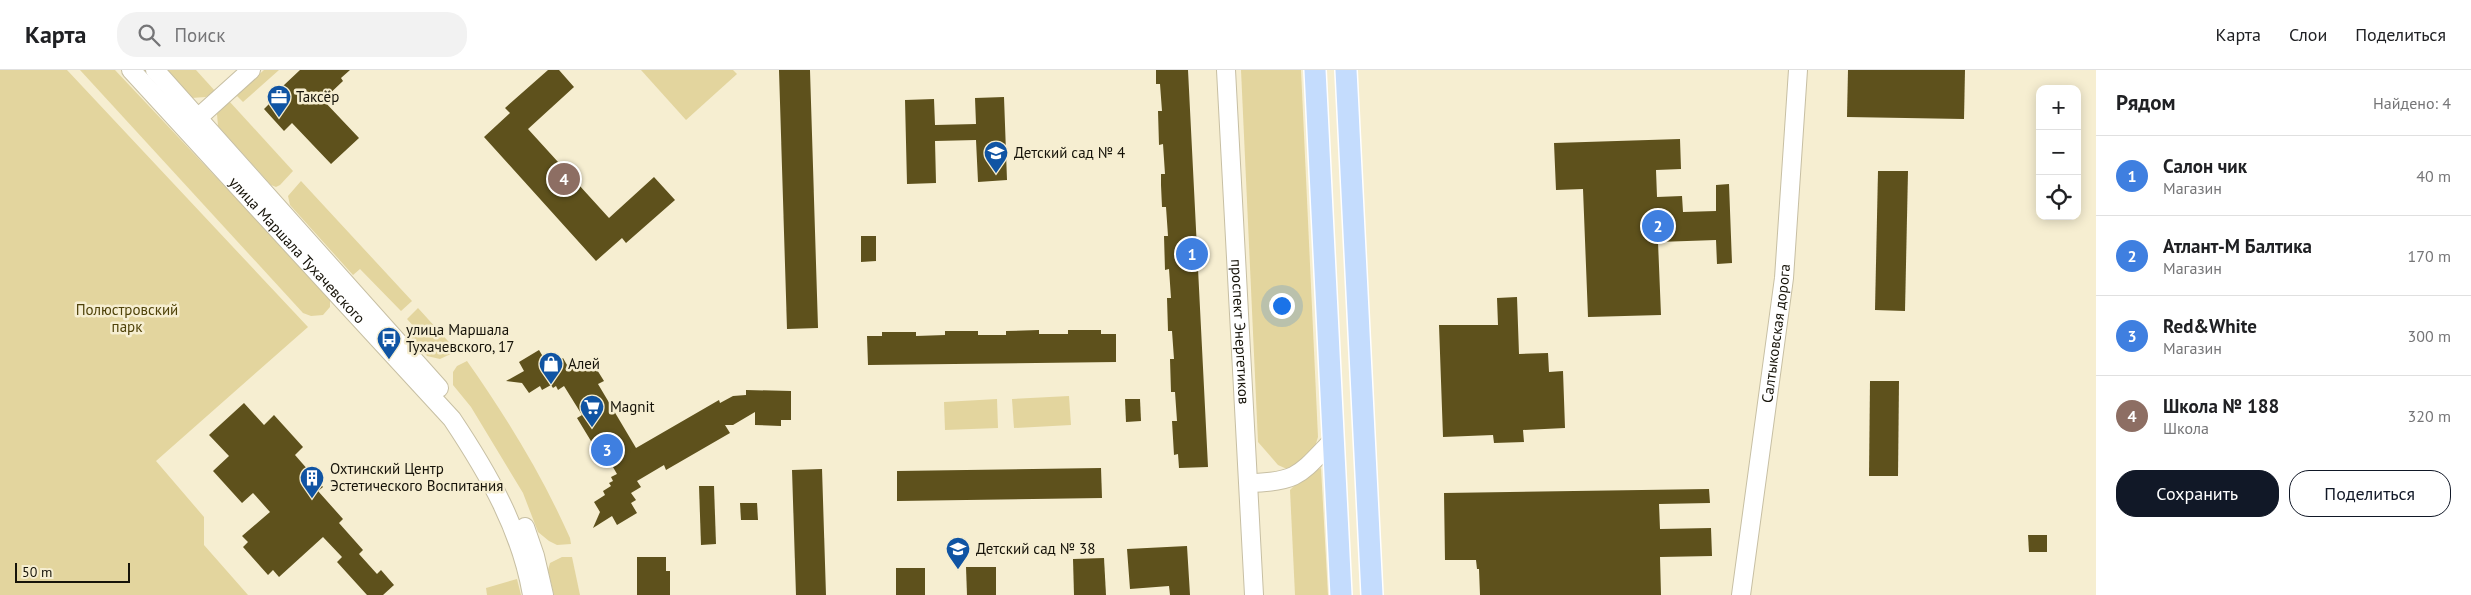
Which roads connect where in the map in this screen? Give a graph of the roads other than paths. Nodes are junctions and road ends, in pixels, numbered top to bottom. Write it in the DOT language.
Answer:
graph roads {
  1 [pos="132,70"];
  2 [pos="155,70"];
  3 [pos="251,70"];
  4 [pos="1226,70"];
  5 [pos="1315,70"];
  6 [pos="1346,70"];
  7 [pos="1798,70"];
  8 [pos="198,118"];
  9 [pos="186,130"];
  10 [pos="1334,439"];
  11 [pos="1249,483"];
  12 [pos="532,595"];
  13 [pos="544,595"];
  14 [pos="1254,595"];
  15 [pos="1341,595"];
  16 [pos="1372,595"];
  17 [pos="1741,595"];
  1 -- 9 [label="street, улица Маршала Тухачевского"];
  2 -- 8 [label="street, улица Маршала Тухачевского"];
  3 -- 8 [label="street"];
  4 -- 11 [label="street, проспект Энергетиков"];
  5 -- 10 [label="main road"];
  6 -- 16 [label="main road"];
  7 -- 17 [label="street, Салтыковская дорога"];
  8 -- 9 [label="street"];
  8 -- 13 [label="street, улица Маршала Тухачевского"];
  9 -- 12 [label="street, улица Маршала Тухачевского"];
  10 -- 11 [label="street"];
  10 -- 15 [label="main road"];
  11 -- 14 [label="street, проспект Энергетиков"];
}
